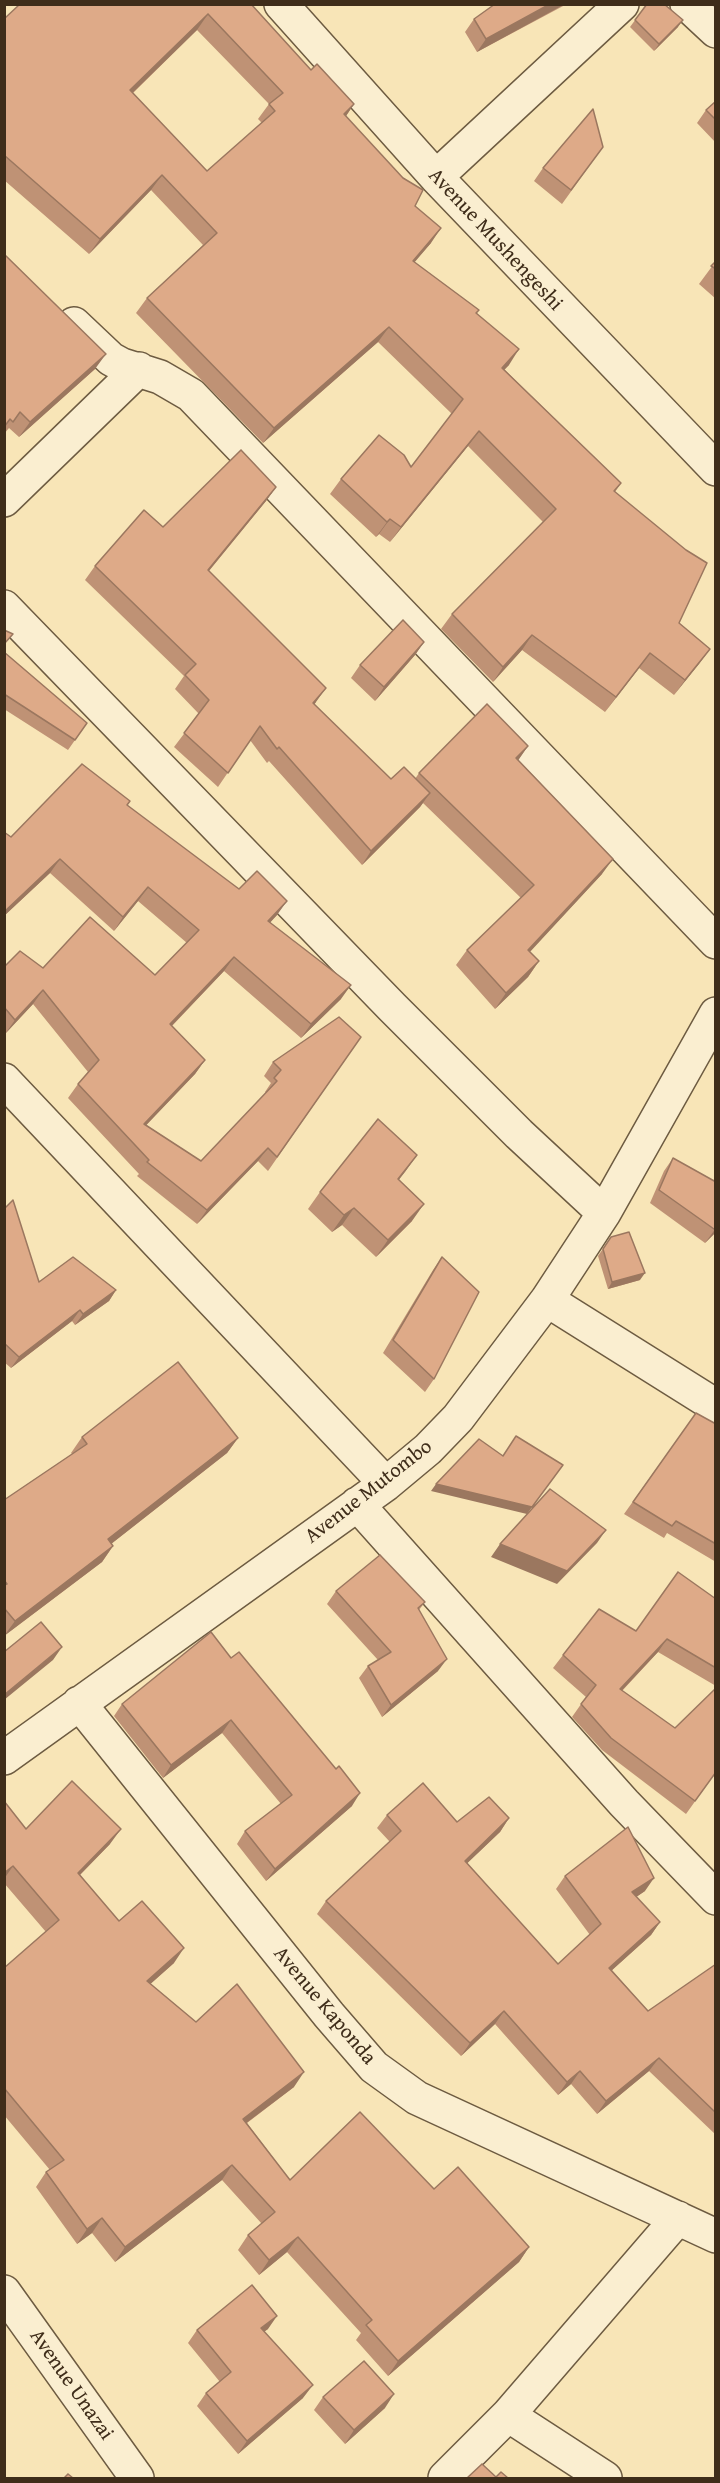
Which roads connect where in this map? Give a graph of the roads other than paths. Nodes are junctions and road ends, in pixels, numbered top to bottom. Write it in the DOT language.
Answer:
graph roads {
  1 [pos="281,4"];
  2 [pos="622,4"];
  3 [pos="687,4"];
  4 [pos="716,31"];
  5 [pos="436,177"];
  6 [pos="53,303"];
  7 [pos="139,369"];
  8 [pos="716,469"];
  9 [pos="4,500"];
  10 [pos="4,607"];
  11 [pos="716,942"];
  12 [pos="716,1014"];
  13 [pos="4,1080"];
  14 [pos="604,1213"];
  15 [pos="547,1300"];
  16 [pos="716,1406"];
  17 [pos="386,1484"];
  18 [pos="357,1504"];
  19 [pos="80,1703"];
  20 [pos="10,1743"];
  21 [pos="716,1898"];
  22 [pos="678,2218"];
  23 [pos="716,2236"];
  24 [pos="4,2292"];
  25 [pos="508,2415"];
  26 [pos="137,2478"];
  27 [pos="445,2478"];
  28 [pos="605,2478"];
  1 -- 5 [label="street, Avenue Mushengeshi"];
  2 -- 5 [label="street"];
  3 -- 4 [label="street"];
  5 -- 8 [label="street, Avenue Mushengeshi"];
  6 -- 7 [label="street"];
  7 -- 9 [label="street"];
  7 -- 11 [label="street"];
  10 -- 14 [label="street"];
  12 -- 14 [label="street, Avenue Mutombo"];
  13 -- 17 [label="street"];
  14 -- 15 [label="street, Avenue Mutombo"];
  15 -- 16 [label="street"];
  15 -- 17 [label="street, Avenue Mutombo"];
  17 -- 18 [label="street, Avenue Mutombo"];
  18 -- 19 [label="street, Avenue Mutombo"];
  18 -- 21 [label="street"];
  19 -- 20 [label="street, Avenue Mutombo"];
  19 -- 22 [label="street, Avenue Kaponda"];
  22 -- 23 [label="street, Avenue Kaponda"];
  22 -- 25 [label="street"];
  24 -- 26 [label="street, Avenue Unazai"];
  25 -- 27 [label="street"];
  25 -- 28 [label="street"];
}
